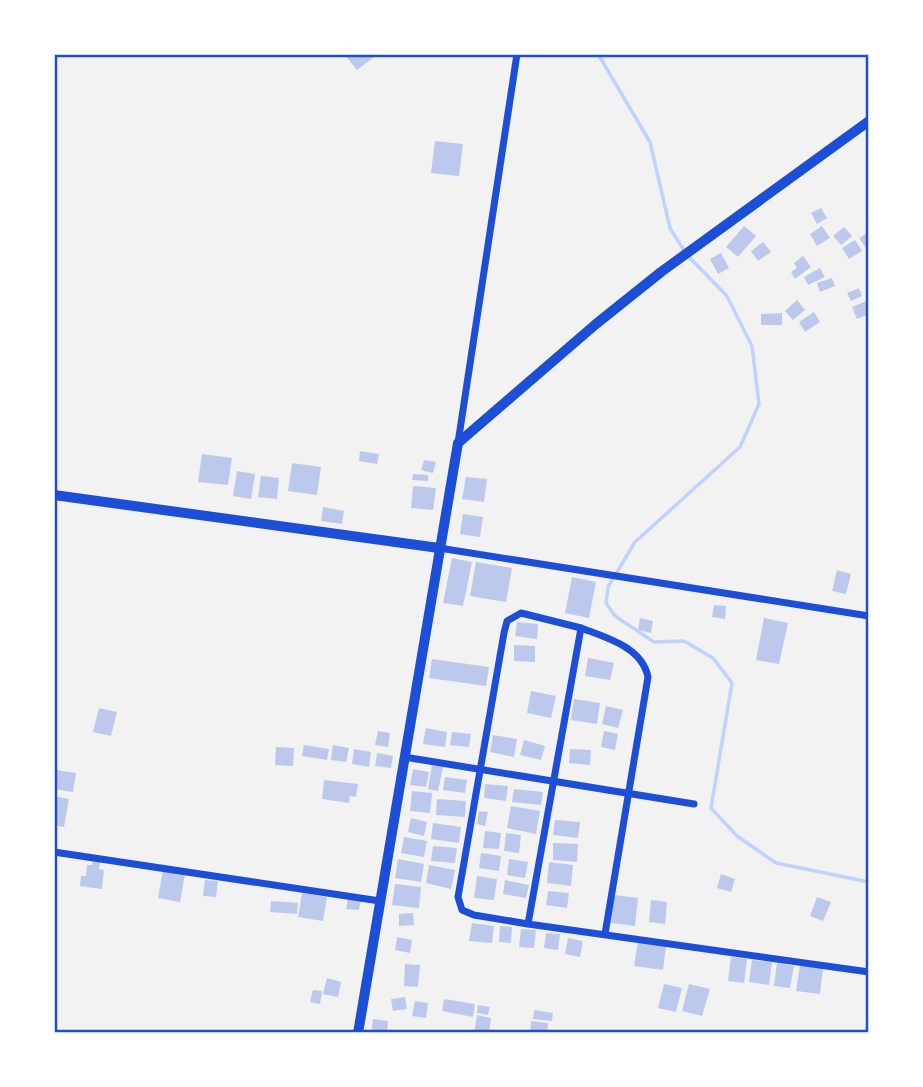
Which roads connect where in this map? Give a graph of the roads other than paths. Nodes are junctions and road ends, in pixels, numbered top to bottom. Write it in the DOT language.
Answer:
graph roads {
  1 [pos="517,54"];
  2 [pos="869,121"];
  3 [pos="458,443"];
  4 [pos="54,495"];
  5 [pos="439,548"];
  6 [pos="869,616"];
  7 [pos="581,628"];
  8 [pos="404,757"];
  9 [pos="482,769"];
  10 [pos="553,783"];
  11 [pos="628,794"];
  12 [pos="694,804"];
  13 [pos="54,852"];
  14 [pos="380,901"];
  15 [pos="528,924"];
  16 [pos="605,934"];
  17 [pos="869,972"];
  18 [pos="358,1033"];
  1 -- 3 [label="street"];
  2 -- 3 [label="street"];
  3 -- 5 [label="street"];
  4 -- 5 [label="street"];
  5 -- 6 [label="street"];
  5 -- 8 [label="street"];
  7 -- 9 [label="street"];
  7 -- 10 [label="street"];
  7 -- 11 [label="street"];
  8 -- 9 [label="street"];
  8 -- 14 [label="street"];
  9 -- 10 [label="street"];
  9 -- 15 [label="street"];
  10 -- 11 [label="street"];
  10 -- 15 [label="street"];
  11 -- 12 [label="street"];
  11 -- 16 [label="street"];
  13 -- 14 [label="street"];
  14 -- 18 [label="street"];
  15 -- 16 [label="street"];
  16 -- 17 [label="street"];
}
